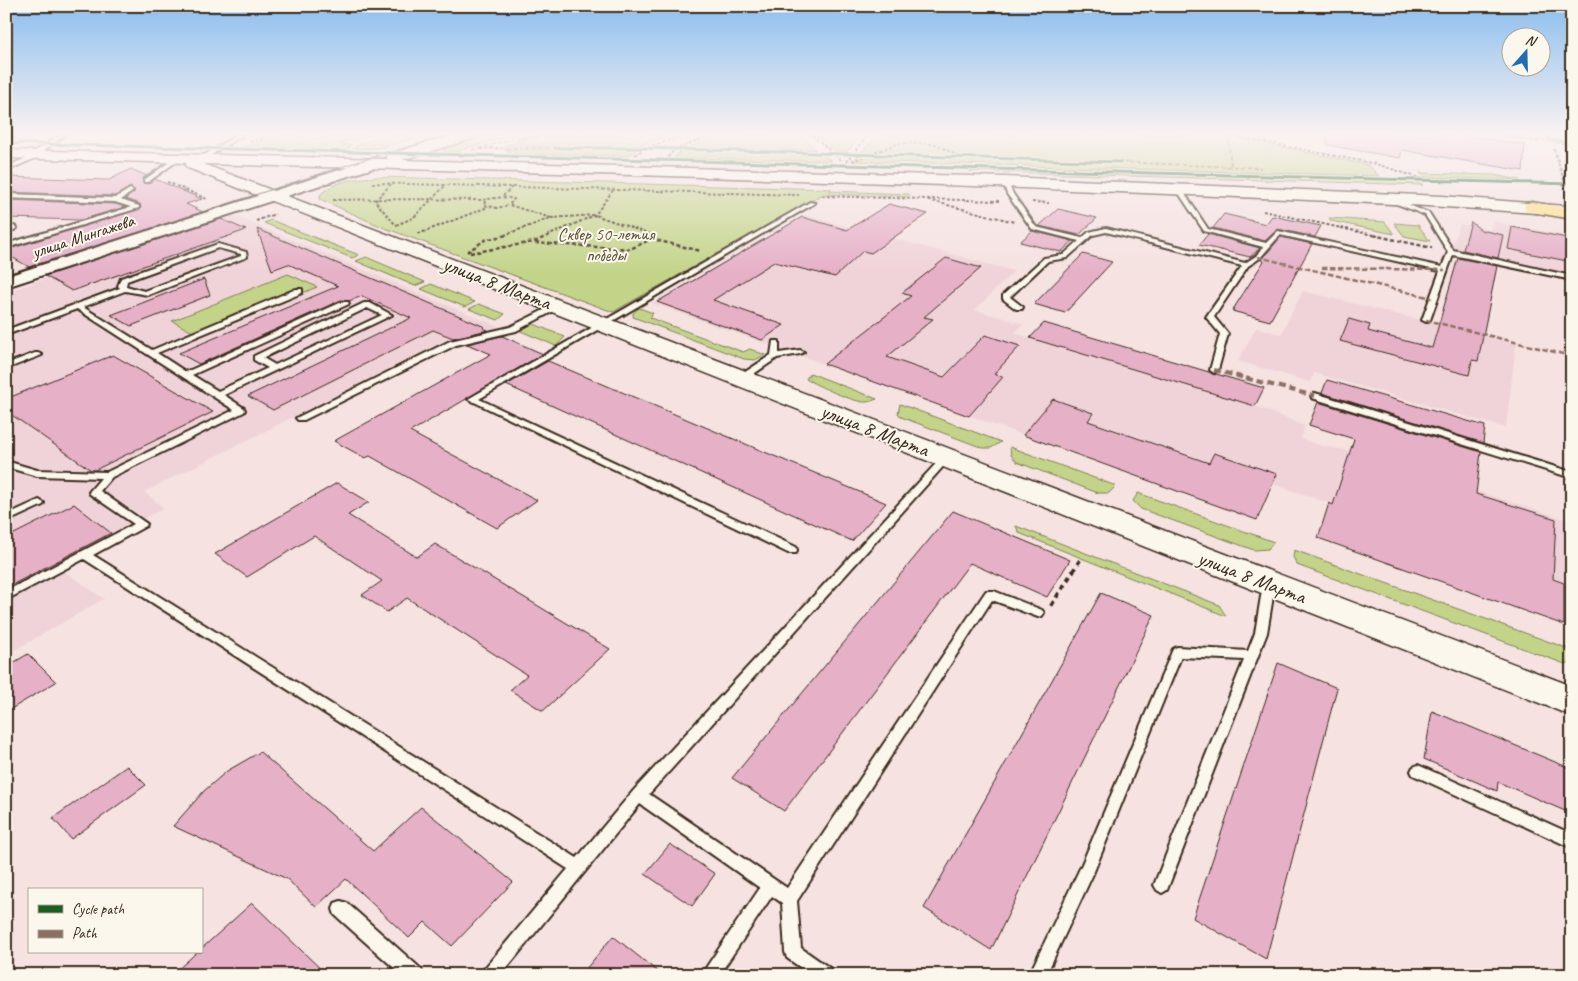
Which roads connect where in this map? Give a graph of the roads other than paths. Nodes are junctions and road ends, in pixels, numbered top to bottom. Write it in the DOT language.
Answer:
graph roads {
  1 [pos="227,181"];
  2 [pos="322,181"];
  3 [pos="966,181"];
  4 [pos="1005,182"];
  5 [pos="1179,190"];
  6 [pos="130,191"];
  7 [pos="1212,191"];
  8 [pos="6,196"];
  9 [pos="268,199"];
  10 [pos="813,199"];
  11 [pos="1391,199"];
  12 [pos="116,200"];
  13 [pos="1442,201"];
  14 [pos="1572,201"];
  15 [pos="1532,207"];
  16 [pos="1572,213"];
  17 [pos="1427,214"];
  18 [pos="1083,240"];
  19 [pos="6,246"];
  20 [pos="1268,246"];
  21 [pos="1451,252"];
  22 [pos="1246,265"];
  23 [pos="6,270"];
  24 [pos="1445,270"];
  25 [pos="1572,278"];
  26 [pos="6,282"];
  27 [pos="124,290"];
  28 [pos="300,291"];
  29 [pos="345,304"];
  30 [pos="77,306"];
  31 [pos="557,307"];
  32 [pos="1019,307"];
  33 [pos="1426,320"];
  34 [pos="600,323"];
  35 [pos="6,332"];
  36 [pos="776,343"];
  37 [pos="800,352"];
  38 [pos="151,353"];
  39 [pos="38,355"];
  40 [pos="776,356"];
  41 [pos="6,367"];
  42 [pos="275,368"];
  43 [pos="1214,370"];
  44 [pos="186,375"];
  45 [pos="742,378"];
  46 [pos="217,395"];
  47 [pos="1315,396"];
  48 [pos="301,418"];
  49 [pos="946,458"];
  50 [pos="6,464"];
  51 [pos="109,475"];
  52 [pos="1572,475"];
  53 [pos="39,503"];
  54 [pos="6,519"];
  55 [pos="792,550"];
  56 [pos="84,554"];
  57 [pos="1269,584"];
  58 [pos="6,596"];
  59 [pos="1038,614"];
  60 [pos="1252,656"];
  61 [pos="1572,702"];
  62 [pos="1418,771"];
  63 [pos="639,795"];
  64 [pos="1572,841"];
  65 [pos="579,868"];
  66 [pos="1162,885"];
  67 [pos="770,886"];
  68 [pos="789,899"];
  69 [pos="341,909"];
  70 [pos="415,975"];
  71 [pos="490,975"];
  72 [pos="709,975"];
  73 [pos="825,975"];
  74 [pos="1037,975"];
  1 -- 9 [label="main road, улица 8 Марта"];
  2 -- 9 [label="street"];
  3 -- 4 [label="main road"];
  4 -- 5 [label="main road"];
  4 -- 18 [label="lane"];
  5 -- 7 [label="main road"];
  5 -- 20 [label="lane"];
  6 -- 12 [label="lane"];
  7 -- 11 [label="main road"];
  7 -- 14 [label="main road"];
  8 -- 12 [label="lane"];
  9 -- 23 [label="street"];
  9 -- 26 [label="street, улица Мингажева"];
  9 -- 31 [label="main road, улица 8 Марта"];
  10 -- 34 [label="lane"];
  11 -- 13 [label="main road"];
  11 -- 17 [label="lane"];
  12 -- 19 [label="lane"];
  13 -- 15 [label="main road"];
  13 -- 17 [label="lane"];
  15 -- 16 [label="main road"];
  17 -- 21 [label="lane"];
  18 -- 22 [label="lane"];
  18 -- 32 [label="lane"];
  20 -- 22 [label="lane"];
  20 -- 24 [label="lane"];
  21 -- 24 [label="lane"];
  21 -- 25 [label="lane"];
  22 -- 43 [label="lane"];
  24 -- 33 [label="lane"];
  27 -- 27 [label="lane"];
  27 -- 30 [label="lane"];
  28 -- 38 [label="lane"];
  29 -- 44 [label="lane"];
  30 -- 35 [label="lane"];
  30 -- 38 [label="lane"];
  31 -- 34 [label="main road, улица 8 Марта"];
  31 -- 48 [label="lane"];
  34 -- 45 [label="main road, улица 8 Марта"];
  34 -- 55 [label="lane"];
  36 -- 40 [label="lane"];
  37 -- 40 [label="lane"];
  38 -- 44 [label="lane"];
  39 -- 41 [label="lane"];
  40 -- 45 [label="lane"];
  42 -- 42 [label="lane"];
  42 -- 46 [label="lane"];
  44 -- 46 [label="lane"];
  45 -- 49 [label="main road, улица 8 Марта"];
  46 -- 51 [label="lane"];
  47 -- 52 [label="lane"];
  49 -- 57 [label="main road, улица 8 Марта"];
  49 -- 63 [label="lane"];
  50 -- 51 [label="lane"];
  51 -- 56 [label="lane"];
  53 -- 54 [label="lane"];
  56 -- 58 [label="lane"];
  56 -- 65 [label="lane"];
  57 -- 60 [label="lane"];
  57 -- 61 [label="main road, улица 8 Марта"];
  59 -- 68 [label="lane"];
  60 -- 66 [label="lane"];
  60 -- 74 [label="lane"];
  62 -- 64 [label="lane"];
  63 -- 65 [label="lane"];
  63 -- 67 [label="lane"];
  65 -- 71 [label="lane"];
  67 -- 68 [label="lane"];
  67 -- 72 [label="lane"];
  68 -- 73 [label="lane"];
  69 -- 70 [label="lane"];
}
